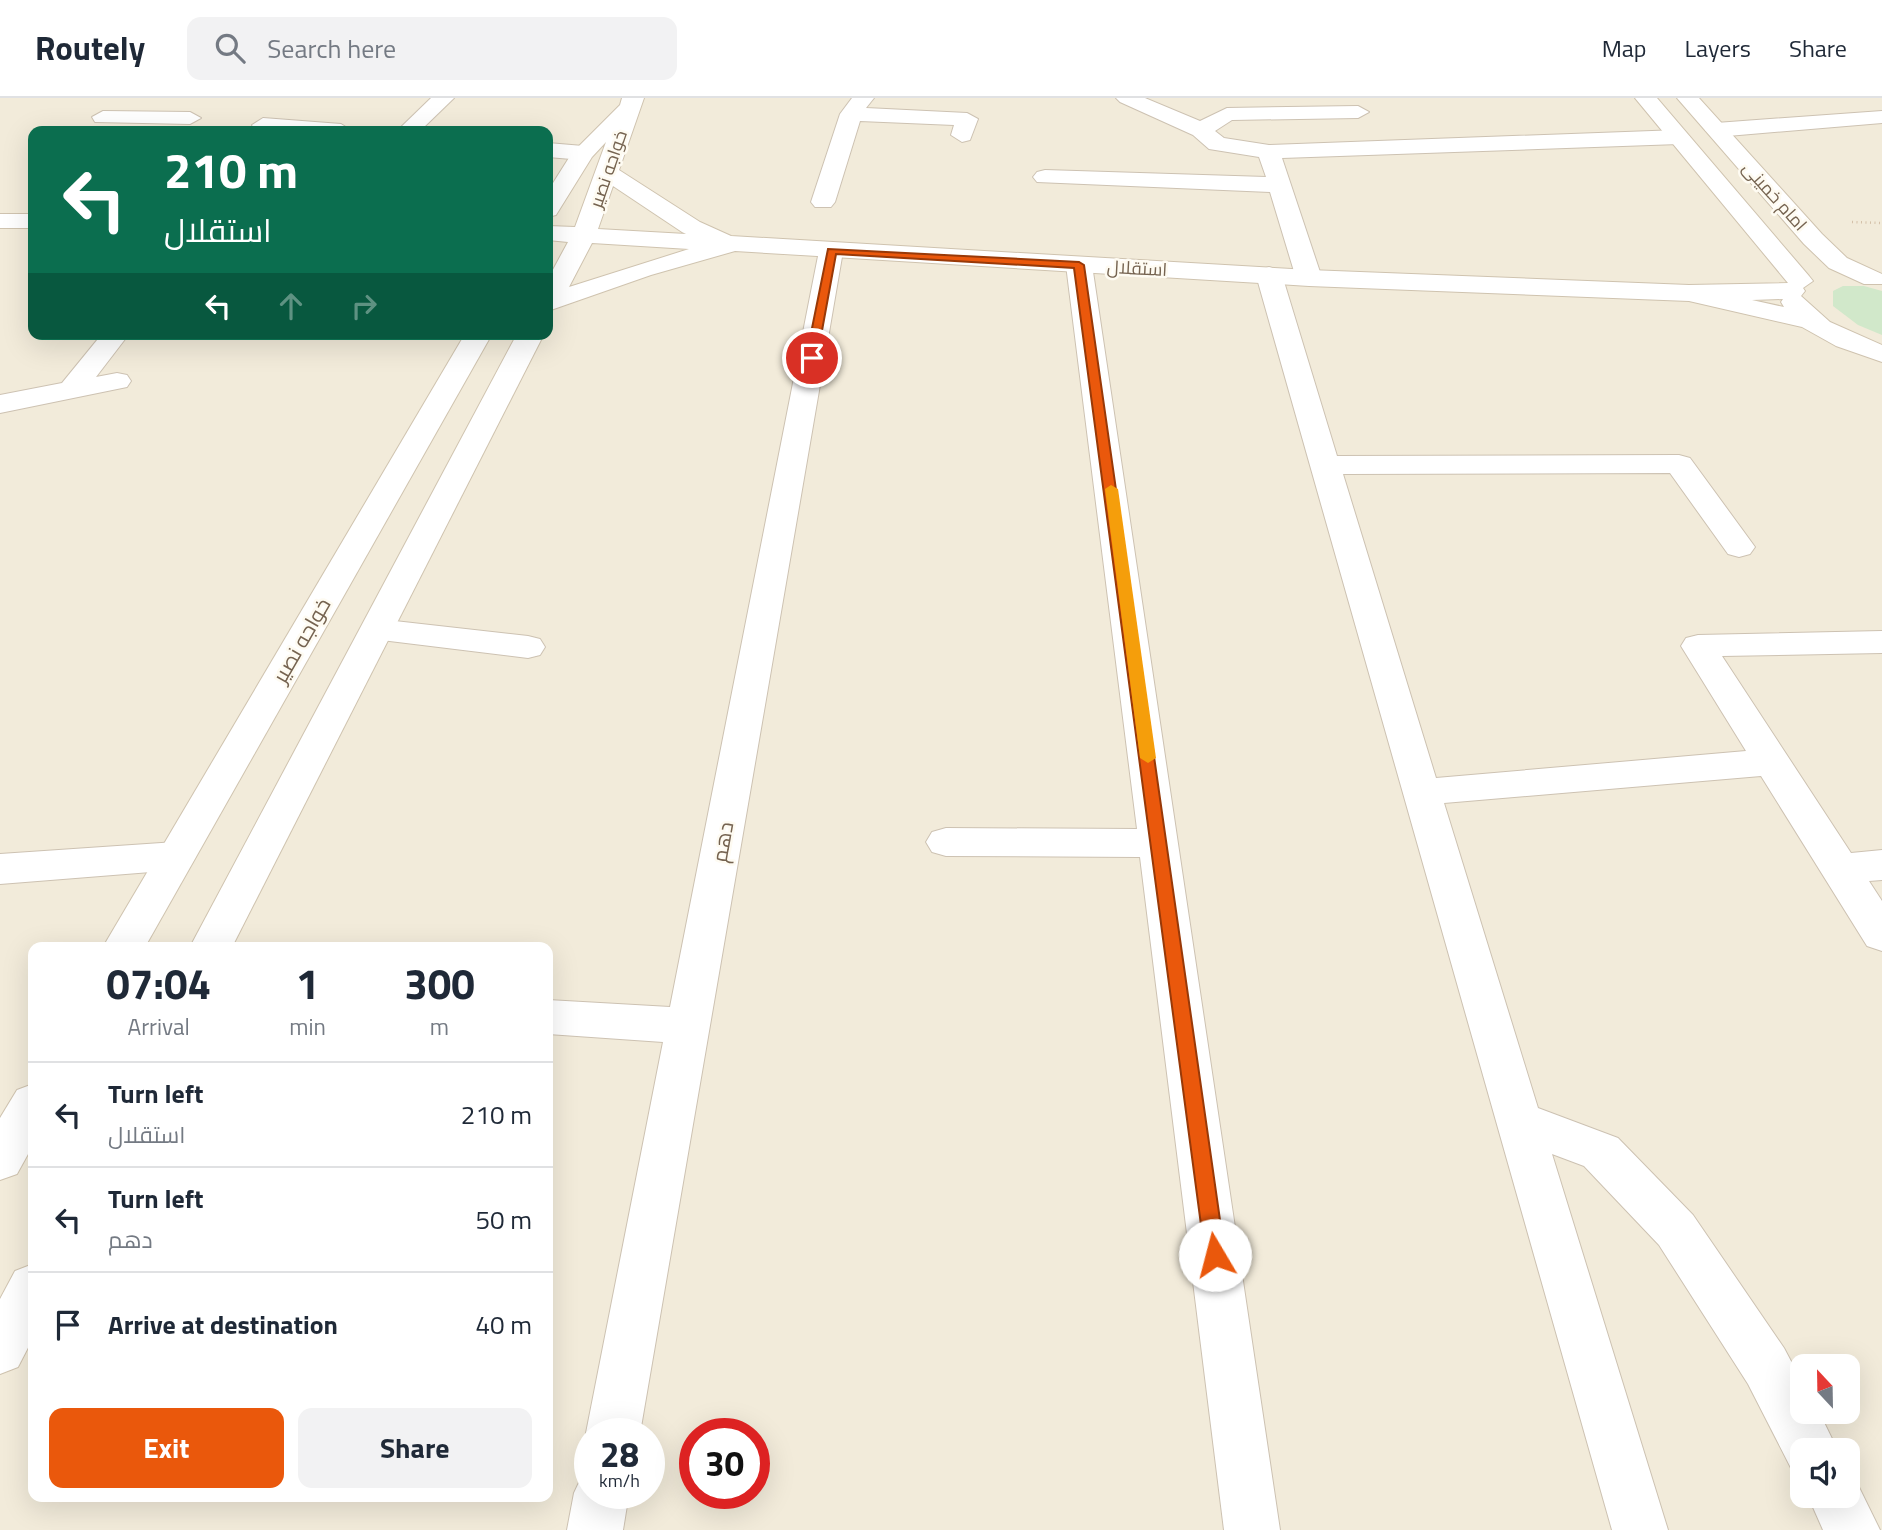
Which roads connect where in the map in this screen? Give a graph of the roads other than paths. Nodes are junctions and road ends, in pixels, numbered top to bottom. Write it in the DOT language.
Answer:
graph roads {
  1 [pos="116,98"];
  2 [pos="443,98"];
  3 [pos="1127,98"];
  4 [pos="1646,98"];
  5 [pos="1688,98"];
  6 [pos="1867,98"];
  7 [pos="630,103"];
  8 [pos="857,106"];
  9 [pos="281,107"];
  10 [pos="1358,112"];
  11 [pos="1882,116"];
  12 [pos="190,118"];
  13 [pos="98,124"];
  14 [pos="264,126"];
  15 [pos="413,126"];
  16 [pos="1201,130"];
  17 [pos="1716,130"];
  18 [pos="962,135"];
  19 [pos="1679,138"];
  20 [pos="553,150"];
  21 [pos="1269,152"];
  22 [pos="583,153"];
  23 [pos="608,173"];
  24 [pos="1045,177"];
  25 [pos="558,179"];
  26 [pos="1282,185"];
  27 [pos="823,202"];
  28 [pos="0,221"];
  29 [pos="28,221"];
  30 [pos="553,233"];
  31 [pos="584,235"];
  32 [pos="730,245"];
  33 [pos="831,251"];
  34 [pos="1079,265"];
  35 [pos="1269,275"];
  36 [pos="1309,278"];
  37 [pos="1878,279"];
  38 [pos="1796,286"];
  39 [pos="1689,293"];
  40 [pos="553,294"];
  41 [pos="553,301"];
  42 [pos="1812,321"];
  43 [pos="111,340"];
  44 [pos="476,340"];
  45 [pos="528,340"];
  46 [pos="1879,365"];
  47 [pos="117,381"];
  48 [pos="71,390"];
  49 [pos="0,404"];
  50 [pos="1325,465"];
  51 [pos="1739,547"];
  52 [pos="350,557"];
  53 [pos="413,561"];
  54 [pos="377,630"];
  55 [pos="1882,642"];
  56 [pos="528,647"];
  57 [pos="1772,762"];
  58 [pos="1422,792"];
  59 [pos="946,842"];
  60 [pos="1159,843"];
  61 [pos="176,856"];
  62 [pos="1882,865"];
  63 [pos="0,869"];
  64 [pos="1840,869"];
  65 [pos="1882,935"];
  66 [pos="127,942"];
  67 [pos="214,942"];
  68 [pos="553,1017"];
  69 [pos="688,1026"];
  70 [pos="28,1110"];
  71 [pos="1519,1121"];
  72 [pos="3,1149"];
  73 [pos="28,1301"];
  74 [pos="14,1340"];
  75 [pos="616,1418"];
  76 [pos="1804,1438"];
  77 [pos="1841,1508"];
  78 [pos="599,1509"];
  79 [pos="596,1530"];
  80 [pos="1252,1530"];
  81 [pos="1640,1530"];
  82 [pos="1853,1530"];
  1 -- 13 [label="street"];
  2 -- 15 [label="street"];
  3 -- 16 [label="street"];
  4 -- 19 [label="street, امام خمینی"];
  5 -- 17 [label="street, امام خمینی"];
  6 -- 11 [label="street"];
  7 -- 22 [label="street, خواجه نصیر"];
  7 -- 23 [label="street, خواجه نصیر"];
  8 -- 18 [label="street"];
  8 -- 27 [label="street"];
  9 -- 14 [label="street"];
  10 -- 16 [label="street"];
  11 -- 17 [label="street"];
  12 -- 13 [label="street"];
  16 -- 21 [label="street"];
  17 -- 37 [label="street, امام خمینی"];
  19 -- 21 [label="street"];
  19 -- 38 [label="street, امام خمینی"];
  20 -- 22 [label="street"];
  21 -- 26 [label="street"];
  22 -- 25 [label="street, خواجه نصیر"];
  23 -- 31 [label="street, خواجه نصیر"];
  23 -- 32 [label="street"];
  24 -- 26 [label="street"];
  26 -- 36 [label="street"];
  28 -- 29 [label="street"];
  30 -- 31 [label="street, استقلال"];
  31 -- 32 [label="street, استقلال"];
  31 -- 40 [label="street, خواجه نصیر"];
  32 -- 33 [label="street, استقلال"];
  32 -- 41 [label="street"];
  33 -- 34 [label="street, استقلال"];
  33 -- 69 [label="street, دهم"];
  34 -- 35 [label="street, استقلال"];
  34 -- 60 [label="street"];
  35 -- 36 [label="street, استقلال"];
  35 -- 50 [label="street"];
  36 -- 39 [label="street, استقلال"];
  37 -- 38 [label="street"];
  38 -- 39 [label="street"];
  38 -- 42 [label="street, امام خمینی"];
  39 -- 42 [label="street"];
  42 -- 46 [label="street"];
  43 -- 48 [label="street"];
  44 -- 52 [label="street, خواجه نصیر"];
  45 -- 53 [label="street"];
  47 -- 48 [label="street"];
  48 -- 49 [label="street"];
  50 -- 51 [label="street"];
  50 -- 58 [label="street"];
  52 -- 53 [label="street"];
  52 -- 61 [label="street, خواجه نصیر"];
  53 -- 54 [label="street"];
  54 -- 56 [label="street"];
  54 -- 67 [label="street"];
  55 -- 57 [label="street"];
  57 -- 58 [label="street"];
  57 -- 64 [label="street"];
  58 -- 71 [label="street"];
  59 -- 60 [label="street"];
  60 -- 80 [label="street"];
  61 -- 63 [label="street"];
  61 -- 66 [label="street, خواجه نصیر"];
  62 -- 64 [label="street"];
  64 -- 65 [label="street"];
  68 -- 69 [label="street"];
  69 -- 75 [label="street, دهم"];
  70 -- 72 [label="street"];
  71 -- 76 [label="street"];
  71 -- 81 [label="street"];
  73 -- 74 [label="street"];
  77 -- 82 [label="street"];
  78 -- 79 [label="street"];
}
